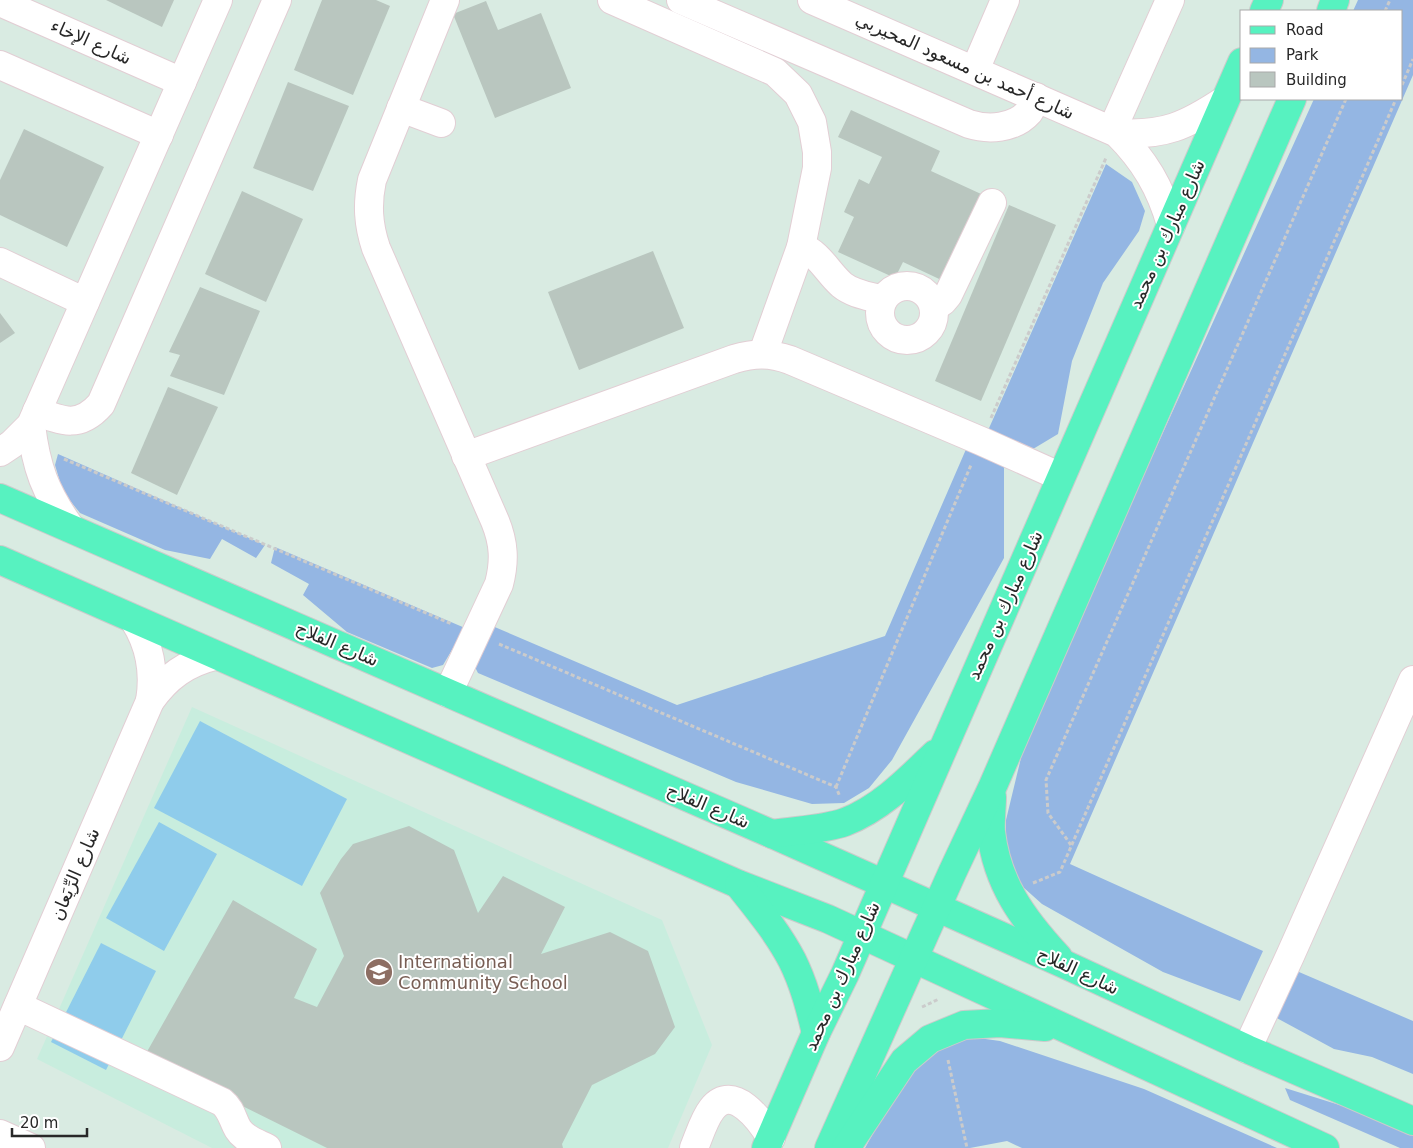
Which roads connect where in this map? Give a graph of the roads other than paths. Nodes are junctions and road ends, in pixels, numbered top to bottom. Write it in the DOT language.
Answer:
graph roads {
  1 [pos="218,0"];
  2 [pos="277,0"];
  3 [pos="445,0"];
  4 [pos="612,0"];
  5 [pos="681,0"];
  6 [pos="812,0"];
  7 [pos="1005,0"];
  8 [pos="1170,0"];
  9 [pos="0,2"];
  10 [pos="0,65"];
  11 [pos="1240,66"];
  12 [pos="975,70"];
  13 [pos="182,82"];
  14 [pos="1036,97"];
  15 [pos="1225,100"];
  16 [pos="1292,100"];
  17 [pos="401,108"];
  18 [pos="441,123"];
  19 [pos="1114,132"];
  20 [pos="158,135"];
  21 [pos="992,203"];
  22 [pos="1171,225"];
  23 [pos="801,247"];
  24 [pos="0,262"];
  25 [pos="883,300"];
  26 [pos="85,302"];
  27 [pos="934,307"];
  28 [pos="762,353"];
  29 [pos="34,418"];
  30 [pos="0,452"];
  31 [pos="466,456"];
  32 [pos="1061,477"];
  33 [pos="0,498"];
  34 [pos="70,527"];
  35 [pos="0,560"];
  36 [pos="134,620"];
  37 [pos="215,656"];
  38 [pos="1413,680"];
  39 [pos="448,693"];
  40 [pos="150,701"];
  41 [pos="943,746"];
  42 [pos="992,788"];
  43 [pos="772,834"];
  44 [pos="884,883"];
  45 [pos="738,884"];
  46 [pos="937,907"];
  47 [pos="862,934"];
  48 [pos="914,959"];
  49 [pos="1064,964"];
  50 [pos="18,1006"];
  51 [pos="1061,1028"];
  52 [pos="816,1033"];
  53 [pos="0,1047"];
  54 [pos="1247,1049"];
  55 [pos="1413,1121"];
  56 [pos="0,1134"];
  57 [pos="232,1138"];
  58 [pos="768,1143"];
  59 [pos="32,1148"];
  60 [pos="267,1148"];
  61 [pos="694,1148"];
  62 [pos="829,1148"];
  63 [pos="846,1148"];
  64 [pos="1324,1148"];
  1 -- 13 [label="street"];
  2 -- 29 [label="street"];
  3 -- 17 [label="street"];
  4 -- 23 [label="street"];
  5 -- 14 [label="street"];
  6 -- 12 [label="street, شارع أحمد بن مسعود المحيربي"];
  7 -- 12 [label="street"];
  8 -- 19 [label="street"];
  9 -- 13 [label="street, شارع الإخاء"];
  10 -- 20 [label="street"];
  11 -- 15 [label="main road, شارع مبارك بن محمد"];
  12 -- 14 [label="street, شارع أحمد بن مسعود المحيربي"];
  13 -- 20 [label="street"];
  14 -- 19 [label="street, شارع أحمد بن مسعود المحيربي"];
  15 -- 19 [label="street, شارع أحمد بن مسعود المحيربي"];
  15 -- 22 [label="main road, شارع مبارك بن محمد"];
  16 -- 42 [label="main road"];
  17 -- 18 [label="street"];
  17 -- 31 [label="street"];
  19 -- 22 [label="street, شارع أحمد بن مسعود المحيربي"];
  20 -- 26 [label="street"];
  21 -- 27 [label="street"];
  22 -- 32 [label="main road, شارع مبارك بن محمد"];
  23 -- 25 [label="street"];
  23 -- 28 [label="street"];
  24 -- 26 [label="street"];
  25 -- 27 [label="street"];
  25 -- 27 [label="street"];
  26 -- 29 [label="street"];
  28 -- 31 [label="street"];
  28 -- 32 [label="street"];
  29 -- 30 [label="street"];
  29 -- 34 [label="street"];
  31 -- 39 [label="street"];
  32 -- 41 [label="main road, شارع مبارك بن محمد"];
  33 -- 34 [label="main road, شارع الفلاح"];
  34 -- 39 [label="main road, شارع الفلاح"];
  35 -- 36 [label="main road"];
  36 -- 37 [label="main road"];
  36 -- 40 [label="street, شارع الرِّيَعان"];
  37 -- 40 [label="street, شارع الرِّيَعان"];
  37 -- 45 [label="main road"];
  38 -- 54 [label="street"];
  39 -- 43 [label="main road, شارع الفلاح"];
  40 -- 50 [label="street, شارع الرِّيَعان"];
  41 -- 43 [label="main road"];
  41 -- 44 [label="main road, شارع مبارك بن محمد"];
  42 -- 46 [label="main road"];
  42 -- 49 [label="main road"];
  43 -- 44 [label="main road, شارع الفلاح"];
  44 -- 46 [label="main road, شارع الفلاح"];
  44 -- 47 [label="main road, شارع مبارك بن محمد"];
  45 -- 47 [label="main road"];
  45 -- 52 [label="main road"];
  46 -- 48 [label="main road"];
  46 -- 49 [label="main road, شارع الفلاح"];
  47 -- 48 [label="main road"];
  47 -- 52 [label="main road, شارع مبارك بن محمد"];
  48 -- 51 [label="main road"];
  48 -- 62 [label="main road"];
  49 -- 54 [label="main road, شارع الفلاح"];
  50 -- 53 [label="street, شارع الرِّيَعان"];
  50 -- 57 [label="street"];
  51 -- 63 [label="main road"];
  51 -- 64 [label="main road"];
  52 -- 58 [label="main road, شارع مبارك بن محمد"];
  54 -- 55 [label="main road, شارع الفلاح"];
  56 -- 59 [label="street"];
  57 -- 60 [label="street"];
  58 -- 61 [label="street"];
}
